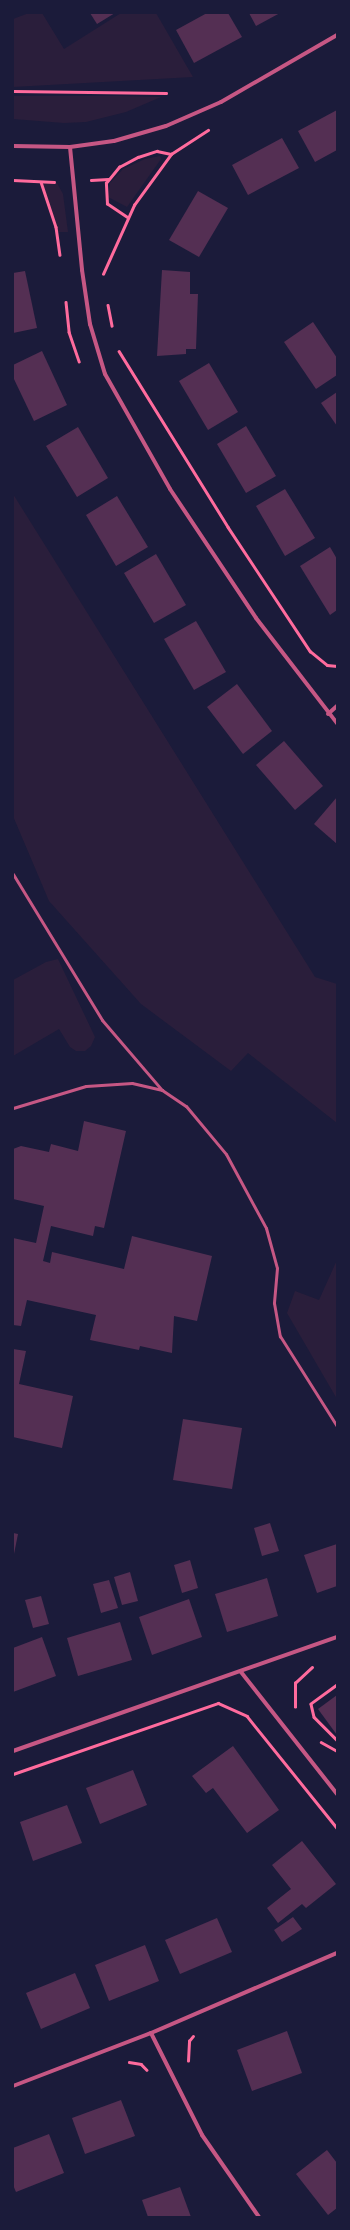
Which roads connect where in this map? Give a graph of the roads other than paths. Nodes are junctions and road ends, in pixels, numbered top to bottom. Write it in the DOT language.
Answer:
graph roads {
  1 [pos="337,35"];
  2 [pos="13,146"];
  3 [pos="70,147"];
  4 [pos="337,706"];
  5 [pos="328,714"];
  6 [pos="337,723"];
  7 [pos="13,874"];
  8 [pos="162,1090"];
  9 [pos="13,1108"];
  10 [pos="337,1426"];
  11 [pos="337,1637"];
  12 [pos="241,1672"];
  13 [pos="13,1751"];
  14 [pos="337,1794"];
  15 [pos="337,1953"];
  16 [pos="151,2033"];
  17 [pos="13,2086"];
  18 [pos="259,2217"];
  1 -- 3 [label="street"];
  2 -- 3 [label="street"];
  3 -- 5 [label="street"];
  4 -- 5 [label="street"];
  5 -- 6 [label="street"];
  7 -- 8 [label="lane"];
  8 -- 9 [label="lane"];
  8 -- 10 [label="lane"];
  11 -- 12 [label="street"];
  12 -- 13 [label="street"];
  12 -- 14 [label="street"];
  15 -- 16 [label="street"];
  16 -- 17 [label="street"];
  16 -- 18 [label="street"];
}
